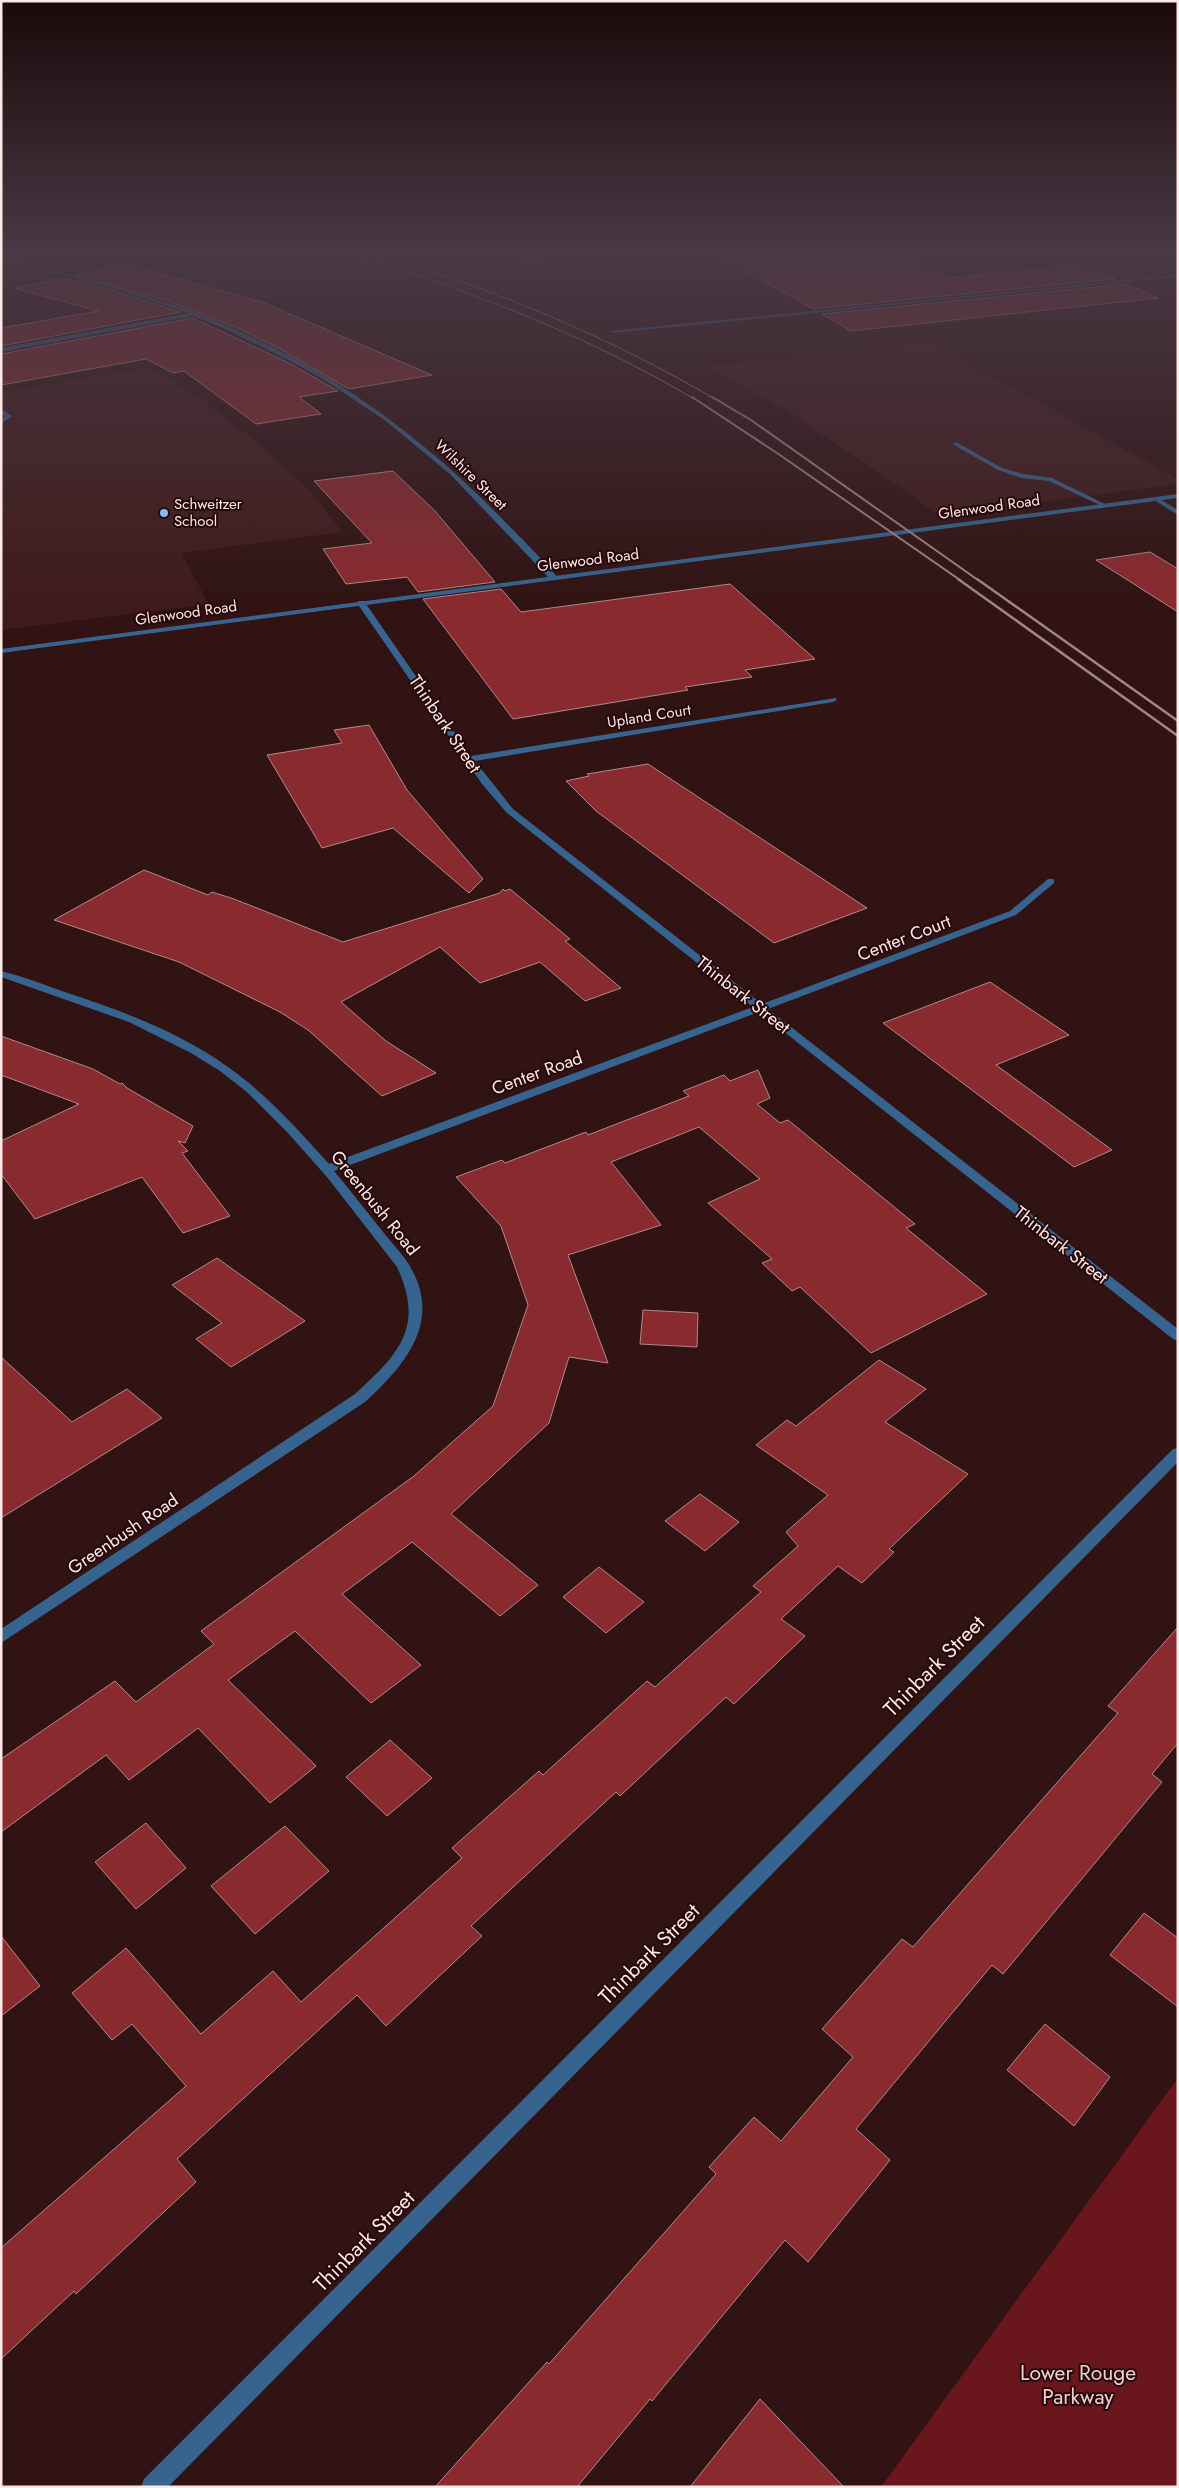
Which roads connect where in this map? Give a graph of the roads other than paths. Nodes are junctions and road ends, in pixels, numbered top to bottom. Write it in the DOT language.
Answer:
graph roads {
  1 [pos="309,370"];
  2 [pos="1,411"];
  3 [pos="1,422"];
  4 [pos="956,444"];
  5 [pos="1178,496"];
  6 [pos="1156,499"];
  7 [pos="1106,506"];
  8 [pos="1178,513"];
  9 [pos="554,578"];
  10 [pos="361,603"];
  11 [pos="1,651"];
  12 [pos="833,700"];
  13 [pos="469,759"];
  14 [pos="1050,881"];
  15 [pos="1,974"];
  16 [pos="761,1009"];
  17 [pos="325,1170"];
  18 [pos="1178,1336"];
  19 [pos="1178,1453"];
  20 [pos="1,1637"];
  21 [pos="152,2487"];
  1 -- 9 [label="street, Wilshire Street"];
  2 -- 3 [label="street"];
  4 -- 7 [label="street"];
  5 -- 6 [label="street, Glenwood Road"];
  6 -- 7 [label="street, Glenwood Road"];
  6 -- 8 [label="street"];
  7 -- 9 [label="street, Glenwood Road"];
  9 -- 10 [label="street, Glenwood Road"];
  10 -- 11 [label="street, Glenwood Road"];
  10 -- 13 [label="street, Thinbark Street"];
  12 -- 13 [label="street, Upland Court"];
  13 -- 16 [label="street, Thinbark Street"];
  14 -- 16 [label="street, Center Court"];
  15 -- 17 [label="street, Greenbush Road"];
  16 -- 17 [label="street, Center Road"];
  16 -- 18 [label="street, Thinbark Street"];
  17 -- 20 [label="street, Greenbush Road"];
  19 -- 21 [label="street, Thinbark Street"];
}
